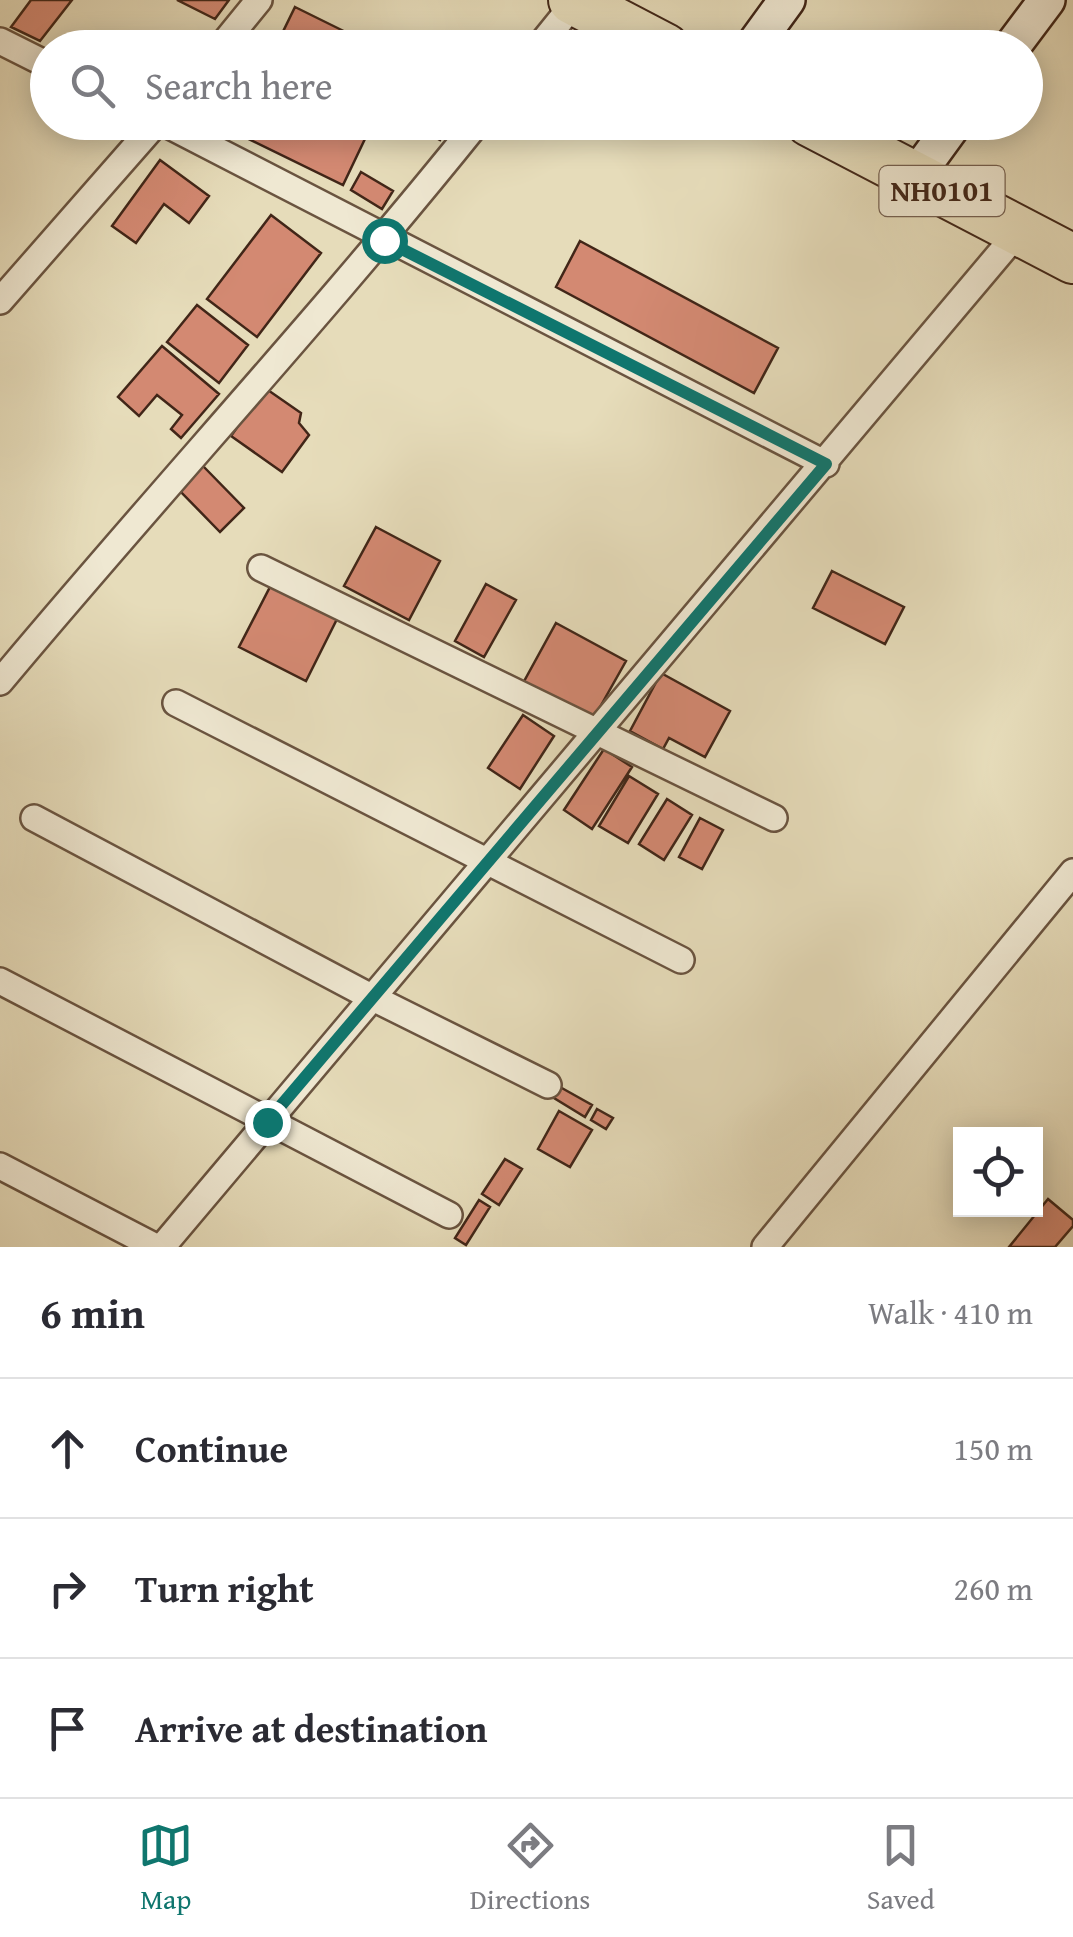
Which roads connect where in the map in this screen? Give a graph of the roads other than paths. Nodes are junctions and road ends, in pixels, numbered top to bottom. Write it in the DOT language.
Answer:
graph roads {
  1 [pos="259,0"];
  2 [pos="787,0"];
  3 [pos="1047,0"];
  4 [pos="574,1"];
  5 [pos="235,30"];
  6 [pos="552,30"];
  7 [pos="631,30"];
  8 [pos="765,30"];
  9 [pos="1024,30"];
  10 [pos="0,41"];
  11 [pos="30,56"];
  12 [pos="143,140"];
  13 [pos="193,140"];
  14 [pos="464,140"];
  15 [pos="844,140"];
  16 [pos="943,140"];
  17 [pos="915,177"];
  18 [pos="1019,231"];
  19 [pos="384,240"];
  20 [pos="1073,259"];
  21 [pos="0,301"];
  22 [pos="826,464"];
  23 [pos="261,568"];
  24 [pos="0,682"];
  25 [pos="176,703"];
  26 [pos="598,732"];
  27 [pos="34,818"];
  28 [pos="774,818"];
  29 [pos="490,860"];
  30 [pos="1073,872"];
  31 [pos="681,960"];
  32 [pos="0,981"];
  33 [pos="373,998"];
  34 [pos="548,1085"];
  35 [pos="267,1122"];
  36 [pos="0,1166"];
  37 [pos="448,1216"];
  38 [pos="159,1247"];
  39 [pos="765,1247"];
  1 -- 5 [label="street"];
  2 -- 8 [label="street"];
  3 -- 9 [label="street"];
  4 -- 6 [label="street"];
  4 -- 7 [label="highway"];
  10 -- 11 [label="street"];
  12 -- 21 [label="street"];
  13 -- 19 [label="street"];
  14 -- 19 [label="street"];
  15 -- 17 [label="highway, NH0101"];
  16 -- 17 [label="street"];
  17 -- 18 [label="highway, NH0101"];
  18 -- 20 [label="highway, NH0101"];
  18 -- 22 [label="street"];
  19 -- 22 [label="street"];
  19 -- 24 [label="street"];
  22 -- 26 [label="street"];
  23 -- 26 [label="street"];
  25 -- 29 [label="street"];
  26 -- 28 [label="street"];
  26 -- 29 [label="street"];
  27 -- 33 [label="street"];
  29 -- 31 [label="street"];
  29 -- 33 [label="street"];
  30 -- 39 [label="street"];
  32 -- 35 [label="street"];
  33 -- 34 [label="street"];
  33 -- 35 [label="street"];
  35 -- 37 [label="street"];
  35 -- 38 [label="street"];
  36 -- 38 [label="street"];
}
